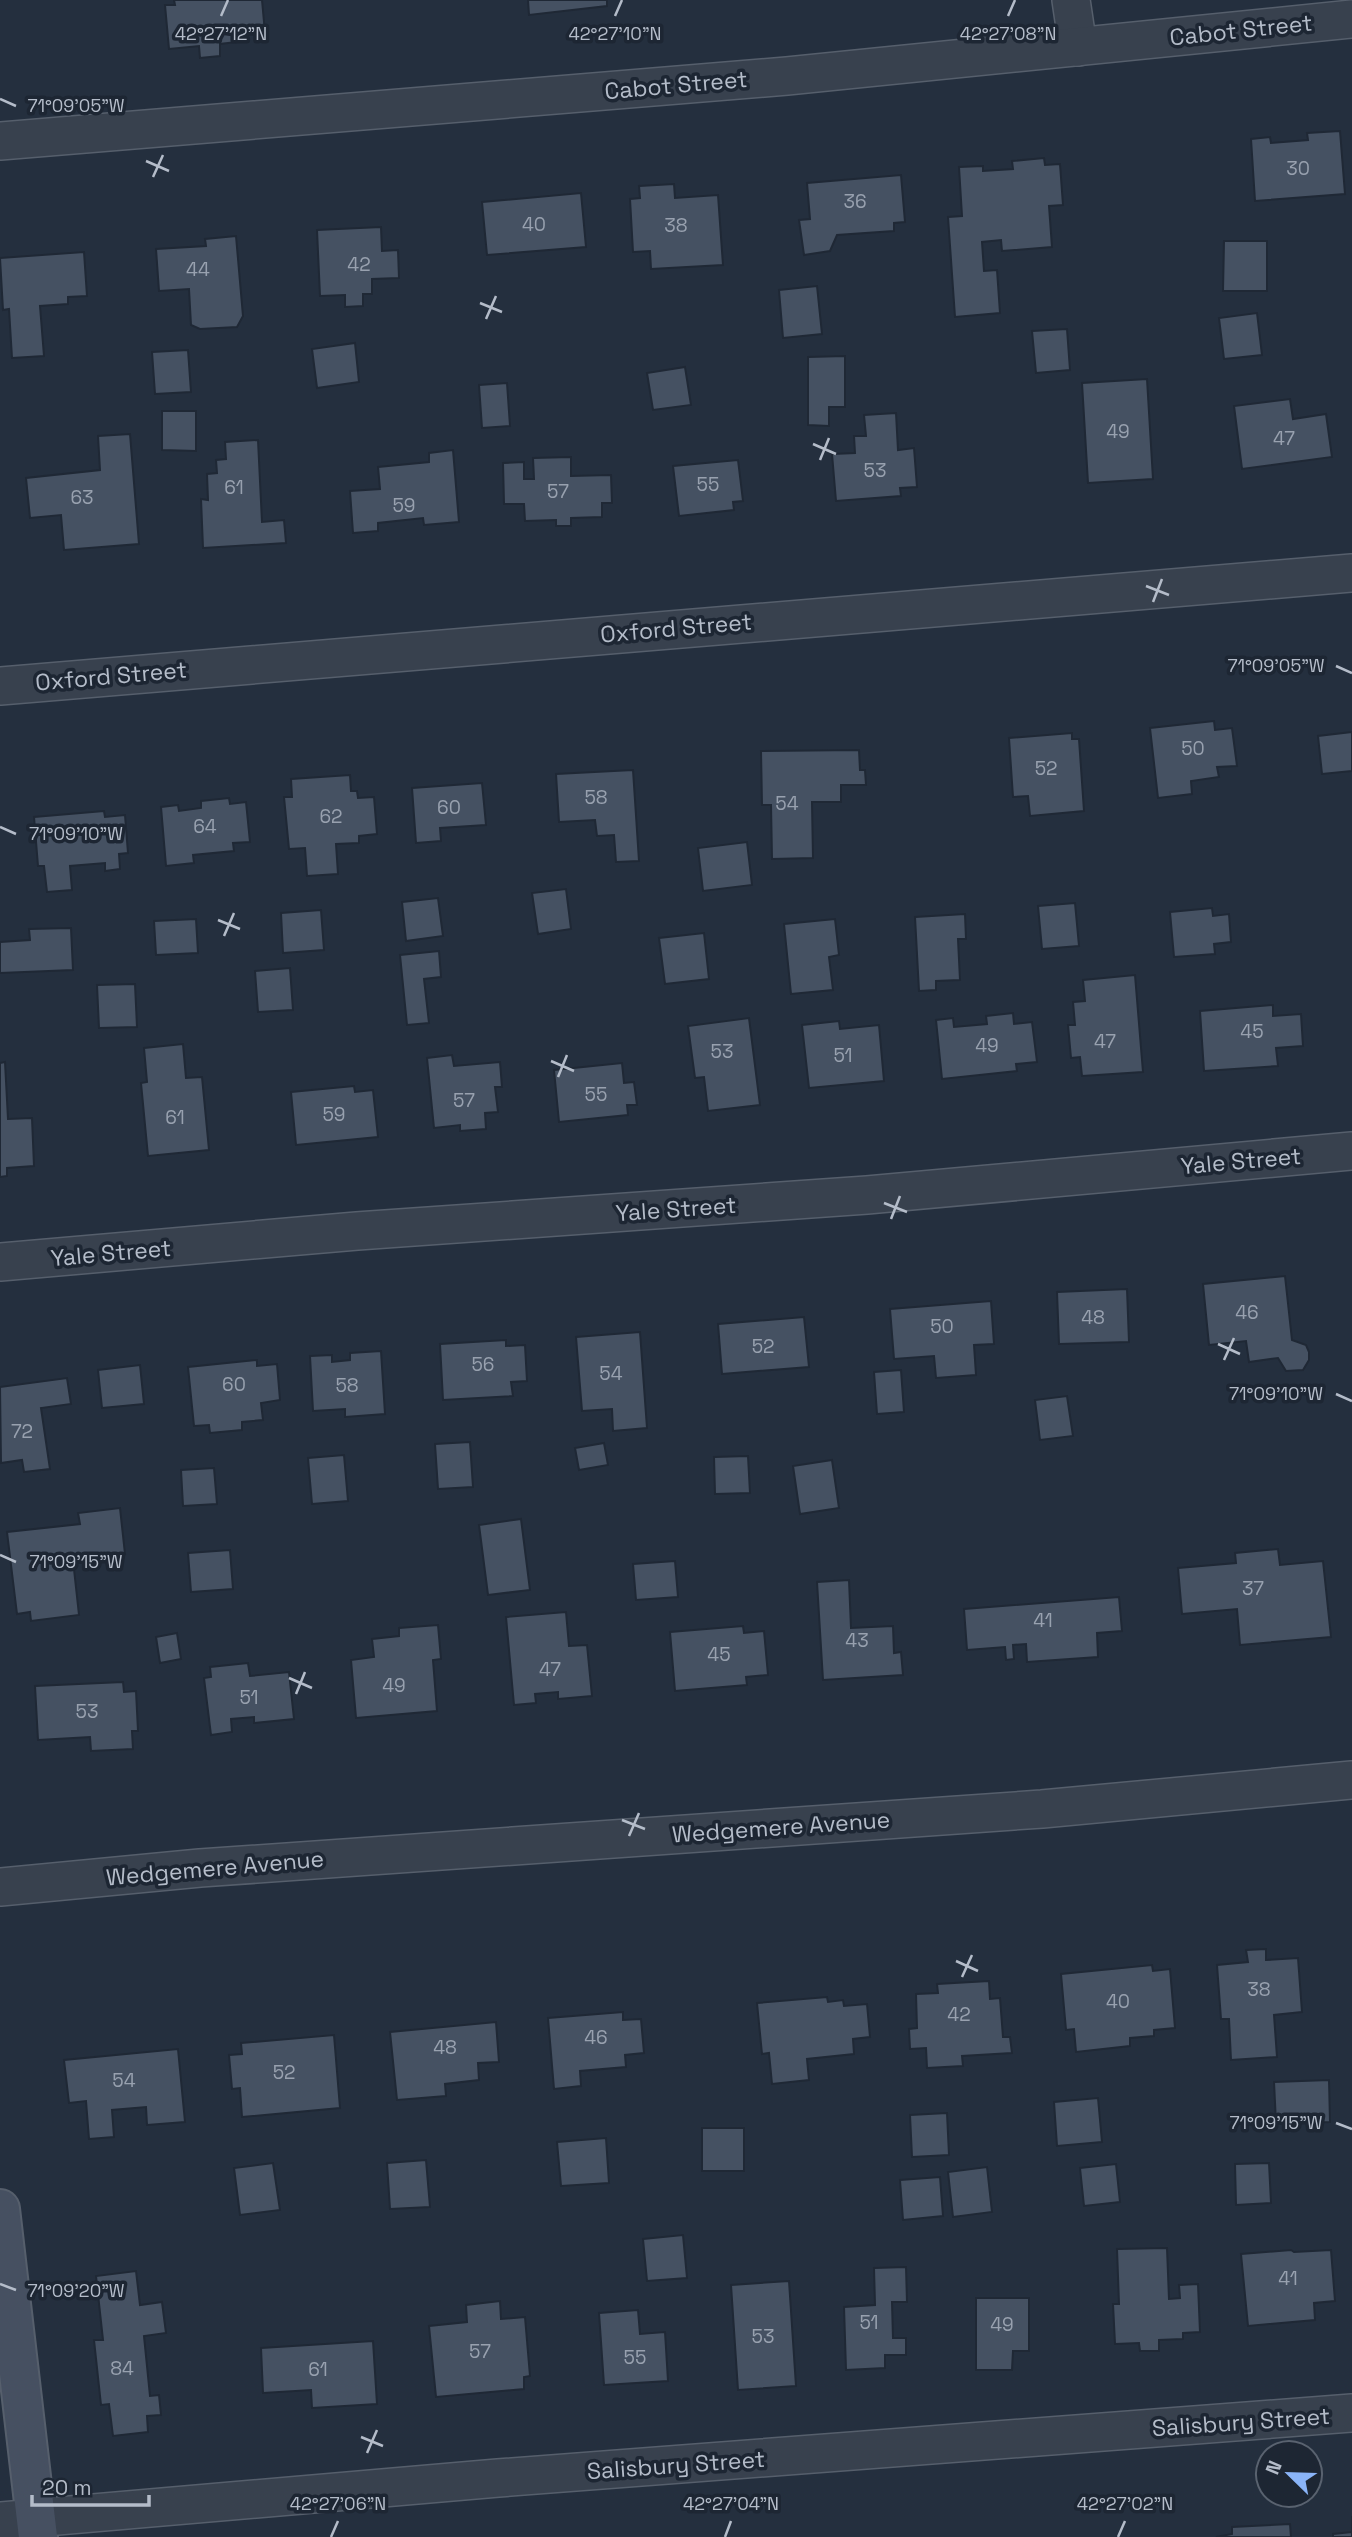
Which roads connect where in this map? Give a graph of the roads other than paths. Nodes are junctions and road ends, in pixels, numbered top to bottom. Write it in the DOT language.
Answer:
graph roads {
  1 [pos="1071,0"];
  2 [pos="1352,19"];
  3 [pos="1078,47"];
  4 [pos="0,141"];
  5 [pos="1352,573"];
  6 [pos="0,686"];
  7 [pos="1352,1151"];
  8 [pos="0,1262"];
  9 [pos="1352,1780"];
  10 [pos="0,1887"];
  11 [pos="0,2209"];
  12 [pos="1352,2413"];
  13 [pos="24,2525"];
  1 -- 3 [label="street"];
  2 -- 3 [label="street, Cabot Street"];
  3 -- 4 [label="street, Cabot Street"];
  5 -- 6 [label="street, Oxford Street"];
  7 -- 8 [label="street, Yale Street"];
  9 -- 10 [label="street, Wedgemere Avenue"];
  11 -- 13 [label="street"];
  12 -- 13 [label="street, Salisbury Street"];
}
